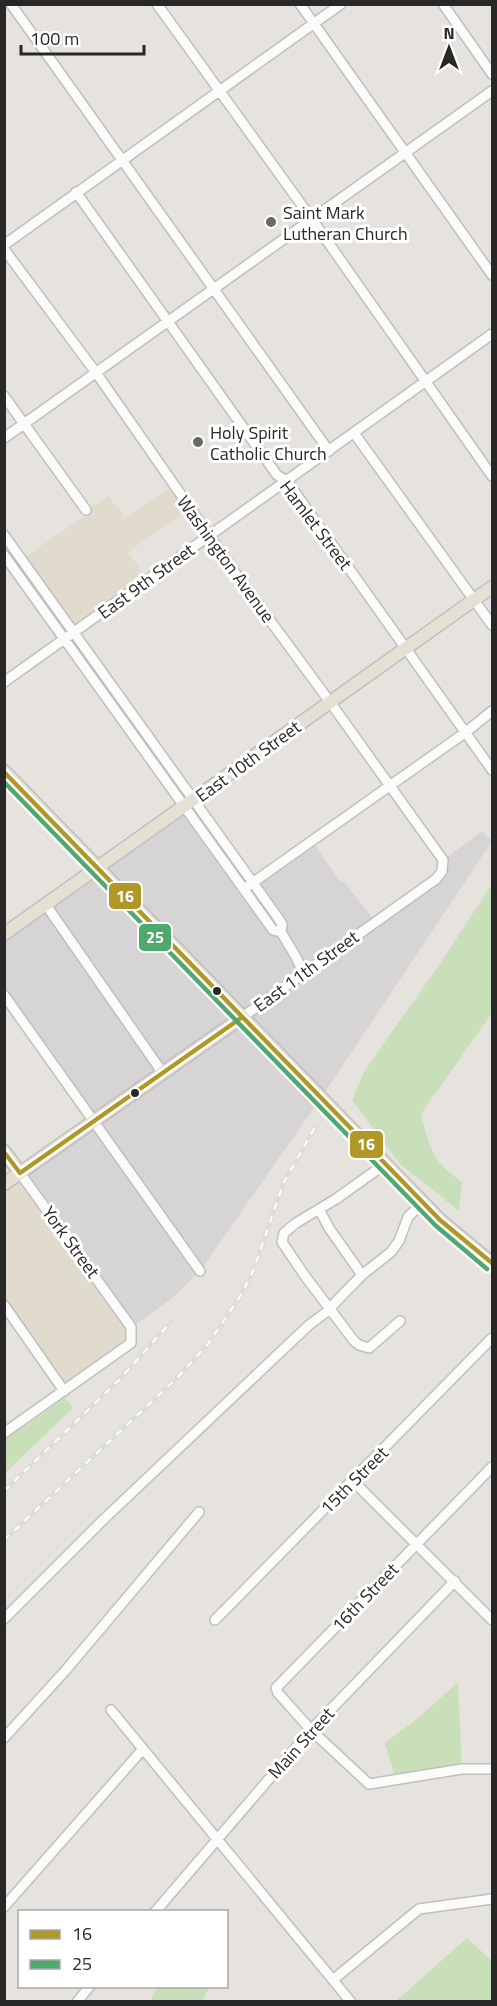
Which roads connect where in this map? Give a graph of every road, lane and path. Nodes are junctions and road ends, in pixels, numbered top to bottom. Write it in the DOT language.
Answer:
graph roads {
  1 [pos="11,4"];
  2 [pos="157,4"];
  3 [pos="300,4"];
  4 [pos="341,4"];
  5 [pos="443,4"];
  6 [pos="314,24"];
  7 [pos="492,74"];
  8 [pos="219,90"];
  9 [pos="492,91"];
  10 [pos="406,152"];
  11 [pos="122,160"];
  12 [pos="76,192"];
  13 [pos="311,218"];
  14 [pos="4,247"];
  15 [pos="492,274"];
  16 [pos="215,289"];
  17 [pos="169,322"];
  18 [pos="492,334"];
  19 [pos="96,374"];
  20 [pos="425,382"];
  21 [pos="4,396"];
  22 [pos="25,424"];
  23 [pos="354,433"];
  24 [pos="4,438"];
  25 [pos="328,451"];
  26 [pos="492,476"];
  27 [pos="287,481"];
  28 [pos="86,510"];
  29 [pos="4,535"];
  30 [pos="209,536"];
  31 [pos="4,555"];
  32 [pos="492,587"];
  33 [pos="475,600"];
  34 [pos="492,625"];
  35 [pos="74,633"];
  36 [pos="64,640"];
  37 [pos="406,649"];
  38 [pos="4,682"];
  39 [pos="330,702"];
  40 [pos="492,711"];
  41 [pos="466,732"];
  42 [pos="490,766"];
  43 [pos="4,771"];
  44 [pos="390,786"];
  45 [pos="189,804"];
  46 [pos="98,869"];
  47 [pos="442,871"];
  48 [pos="254,882"];
  49 [pos="244,889"];
  50 [pos="46,905"];
  51 [pos="280,932"];
  52 [pos="4,934"];
  53 [pos="303,973"];
  54 [pos="4,995"];
  55 [pos="242,1018"];
  56 [pos="162,1072"];
  57 [pos="94,1120"];
  58 [pos="4,1150"];
  59 [pos="385,1164"];
  60 [pos="20,1173"];
  61 [pos="4,1184"];
  62 [pos="422,1203"];
  63 [pos="319,1209"];
  64 [pos="492,1263"];
  65 [pos="200,1271"];
  66 [pos="362,1275"];
  67 [pos="4,1305"];
  68 [pos="329,1308"];
  69 [pos="400,1321"];
  70 [pos="492,1338"];
  71 [pos="64,1391"];
  72 [pos="4,1433"];
  73 [pos="492,1467"];
  74 [pos="353,1481"];
  75 [pos="199,1512"];
  76 [pos="417,1543"];
  77 [pos="454,1581"];
  78 [pos="490,1613"];
  79 [pos="4,1619"];
  80 [pos="215,1620"];
  81 [pos="111,1710"];
  82 [pos="311,1730"];
  83 [pos="4,1738"];
  84 [pos="143,1749"];
  85 [pos="492,1769"];
  86 [pos="216,1839"];
  87 [pos="492,1899"];
  88 [pos="4,1907"];
  89 [pos="156,1910"];
  90 [pos="334,1979"];
  91 [pos="88,1988"];
  92 [pos="77,2001"];
  93 [pos="351,2001"];
  1 -- 11 [label="street"];
  2 -- 8 [label="street"];
  3 -- 6 [label="street"];
  4 -- 6 [label="street"];
  5 -- 7 [label="street"];
  6 -- 8 [label="street"];
  6 -- 10 [label="street"];
  8 -- 11 [label="street"];
  8 -- 13 [label="street"];
  9 -- 10 [label="street"];
  10 -- 13 [label="street"];
  10 -- 15 [label="street"];
  11 -- 12 [label="street"];
  11 -- 16 [label="street"];
  12 -- 14 [label="street"];
  12 -- 17 [label="street, Hamlet Street"];
  13 -- 16 [label="street"];
  13 -- 20 [label="street"];
  14 -- 19 [label="street, Washington Avenue"];
  16 -- 17 [label="street"];
  16 -- 25 [label="street"];
  17 -- 19 [label="street"];
  17 -- 27 [label="street, Hamlet Street"];
  18 -- 20 [label="street, East 9th Street"];
  19 -- 22 [label="street"];
  19 -- 30 [label="street, Washington Avenue"];
  20 -- 23 [label="street, East 9th Street"];
  20 -- 26 [label="street"];
  21 -- 22 [label="street"];
  22 -- 24 [label="street"];
  22 -- 28 [label="street"];
  23 -- 25 [label="street, East 9th Street"];
  23 -- 33 [label="street"];
  25 -- 27 [label="street, East 9th Street"];
  27 -- 30 [label="street, East 9th Street"];
  27 -- 37 [label="street, Hamlet Street"];
  29 -- 35 [label="street"];
  30 -- 35 [label="street, East 9th Street"];
  30 -- 39 [label="street, Washington Avenue"];
  31 -- 36 [label="street"];
  32 -- 33 [label="main road, East 10th Street"];
  33 -- 34 [label="street"];
  33 -- 37 [label="main road, East 10th Street"];
  35 -- 36 [label="street, East 9th Street"];
  35 -- 45 [label="street"];
  36 -- 38 [label="street, East 9th Street"];
  36 -- 45 [label="street"];
  37 -- 39 [label="main road, East 10th Street"];
  37 -- 41 [label="street, Hamlet Street"];
  39 -- 44 [label="street, Washington Avenue"];
  39 -- 45 [label="main road, East 10th Street"];
  40 -- 41 [label="street"];
  41 -- 42 [label="street, Hamlet Street"];
  41 -- 44 [label="street"];
  43 -- 46 [label="main road"];
  44 -- 47 [label="street, Washington Avenue"];
  44 -- 48 [label="street"];
  45 -- 46 [label="main road, East 10th Street"];
  45 -- 48 [label="street"];
  45 -- 49 [label="street"];
  46 -- 50 [label="main road, East 10th Street"];
  46 -- 55 [label="main road"];
  47 -- 53 [label="street, East 11th Street"];
  48 -- 49 [label="street"];
  48 -- 51 [label="street"];
  49 -- 51 [label="street"];
  50 -- 52 [label="main road, East 10th Street"];
  50 -- 56 [label="street"];
  51 -- 53 [label="street"];
  53 -- 55 [label="street, East 11th Street"];
  54 -- 57 [label="street"];
  55 -- 56 [label="main road, East 11th Street"];
  55 -- 59 [label="main road"];
  56 -- 57 [label="main road, East 11th Street"];
  57 -- 60 [label="main road, East 11th Street"];
  57 -- 65 [label="street"];
  58 -- 60 [label="main road, York Street"];
  59 -- 62 [label="main road"];
  59 -- 63 [label="street"];
  60 -- 61 [label="main road, East 11th Street"];
  60 -- 71 [label="street, York Street"];
  62 -- 64 [label="main road"];
  62 -- 66 [label="street"];
  63 -- 66 [label="street"];
  63 -- 68 [label="street"];
  66 -- 68 [label="street"];
  67 -- 71 [label="street"];
  68 -- 69 [label="street"];
  68 -- 79 [label="street"];
  70 -- 74 [label="street, 15th Street"];
  71 -- 72 [label="street"];
  73 -- 76 [label="street, 16th Street"];
  74 -- 76 [label="street"];
  74 -- 80 [label="street, 15th Street"];
  75 -- 83 [label="street"];
  76 -- 77 [label="street"];
  76 -- 82 [label="street, 16th Street"];
  77 -- 78 [label="street"];
  77 -- 82 [label="street, Main Street"];
  81 -- 84 [label="street"];
  82 -- 85 [label="street"];
  82 -- 86 [label="street, Main Street"];
  84 -- 86 [label="street"];
  84 -- 88 [label="street"];
  86 -- 89 [label="street, Main Street"];
  86 -- 90 [label="street"];
  87 -- 90 [label="street"];
  90 -- 93 [label="street"];
  91 -- 92 [label="street"];
}
